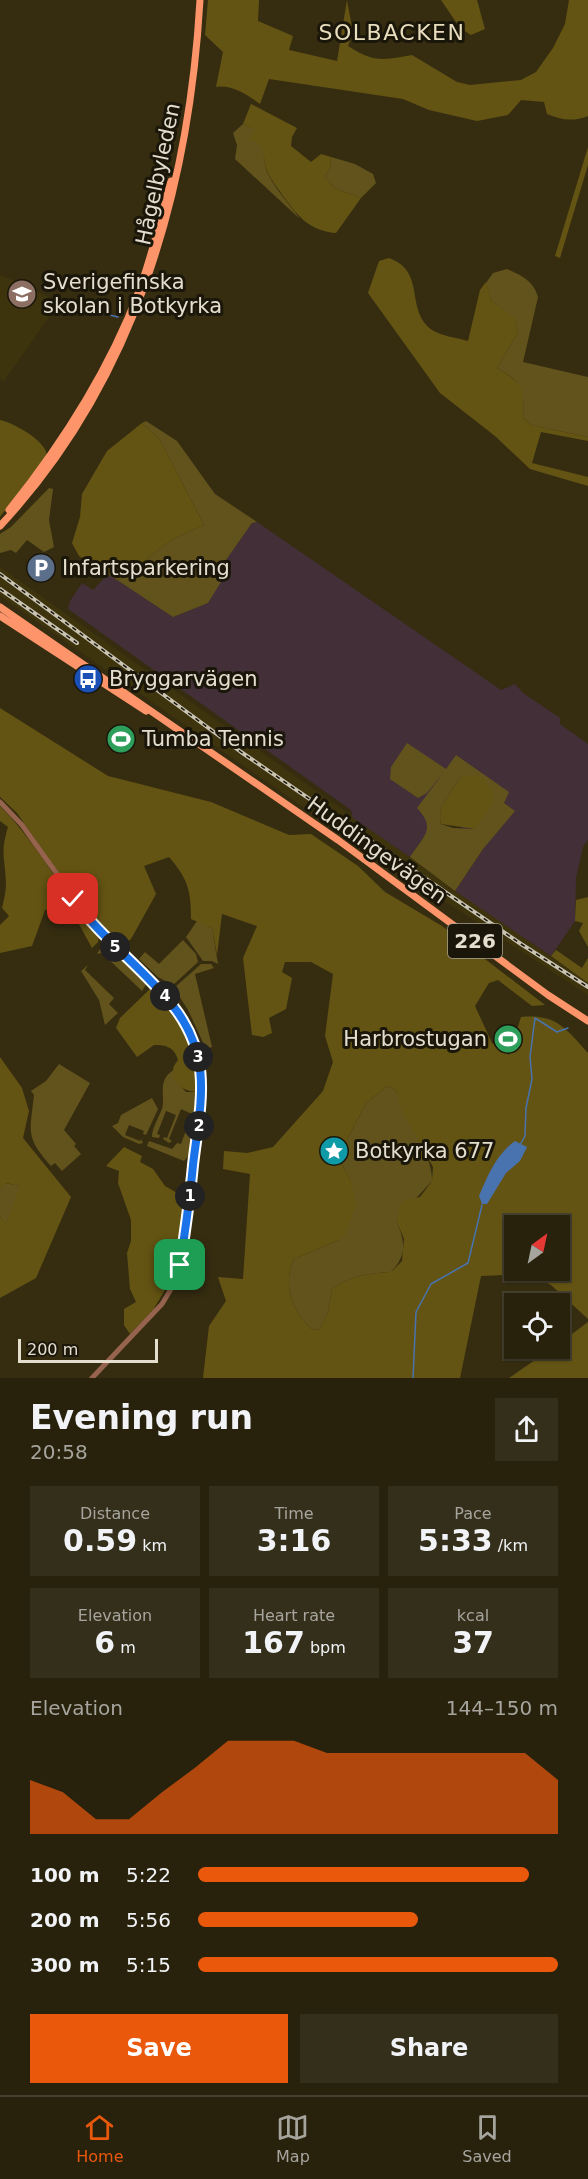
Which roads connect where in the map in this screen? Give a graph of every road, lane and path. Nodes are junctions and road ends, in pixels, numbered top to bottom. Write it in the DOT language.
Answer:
graph roads {
  1 [pos="198,0"];
  2 [pos="0,521"];
  3 [pos="0,526"];
  4 [pos="0,607"];
  5 [pos="0,616"];
  6 [pos="175,728"];
  7 [pos="0,802"];
  8 [pos="588,1021"];
  9 [pos="92,1378"];
  1 -- 2 [label="main road, Hågelbyleden"];
  1 -- 3 [label="main road, Hågelbyleden"];
  4 -- 6 [label="main road, Huddingevägen / 226"];
  5 -- 6 [label="main road, Huddingevägen / 226"];
  6 -- 8 [label="main road, Huddingevägen / 226"];
  7 -- 9 [label="street"];
}
